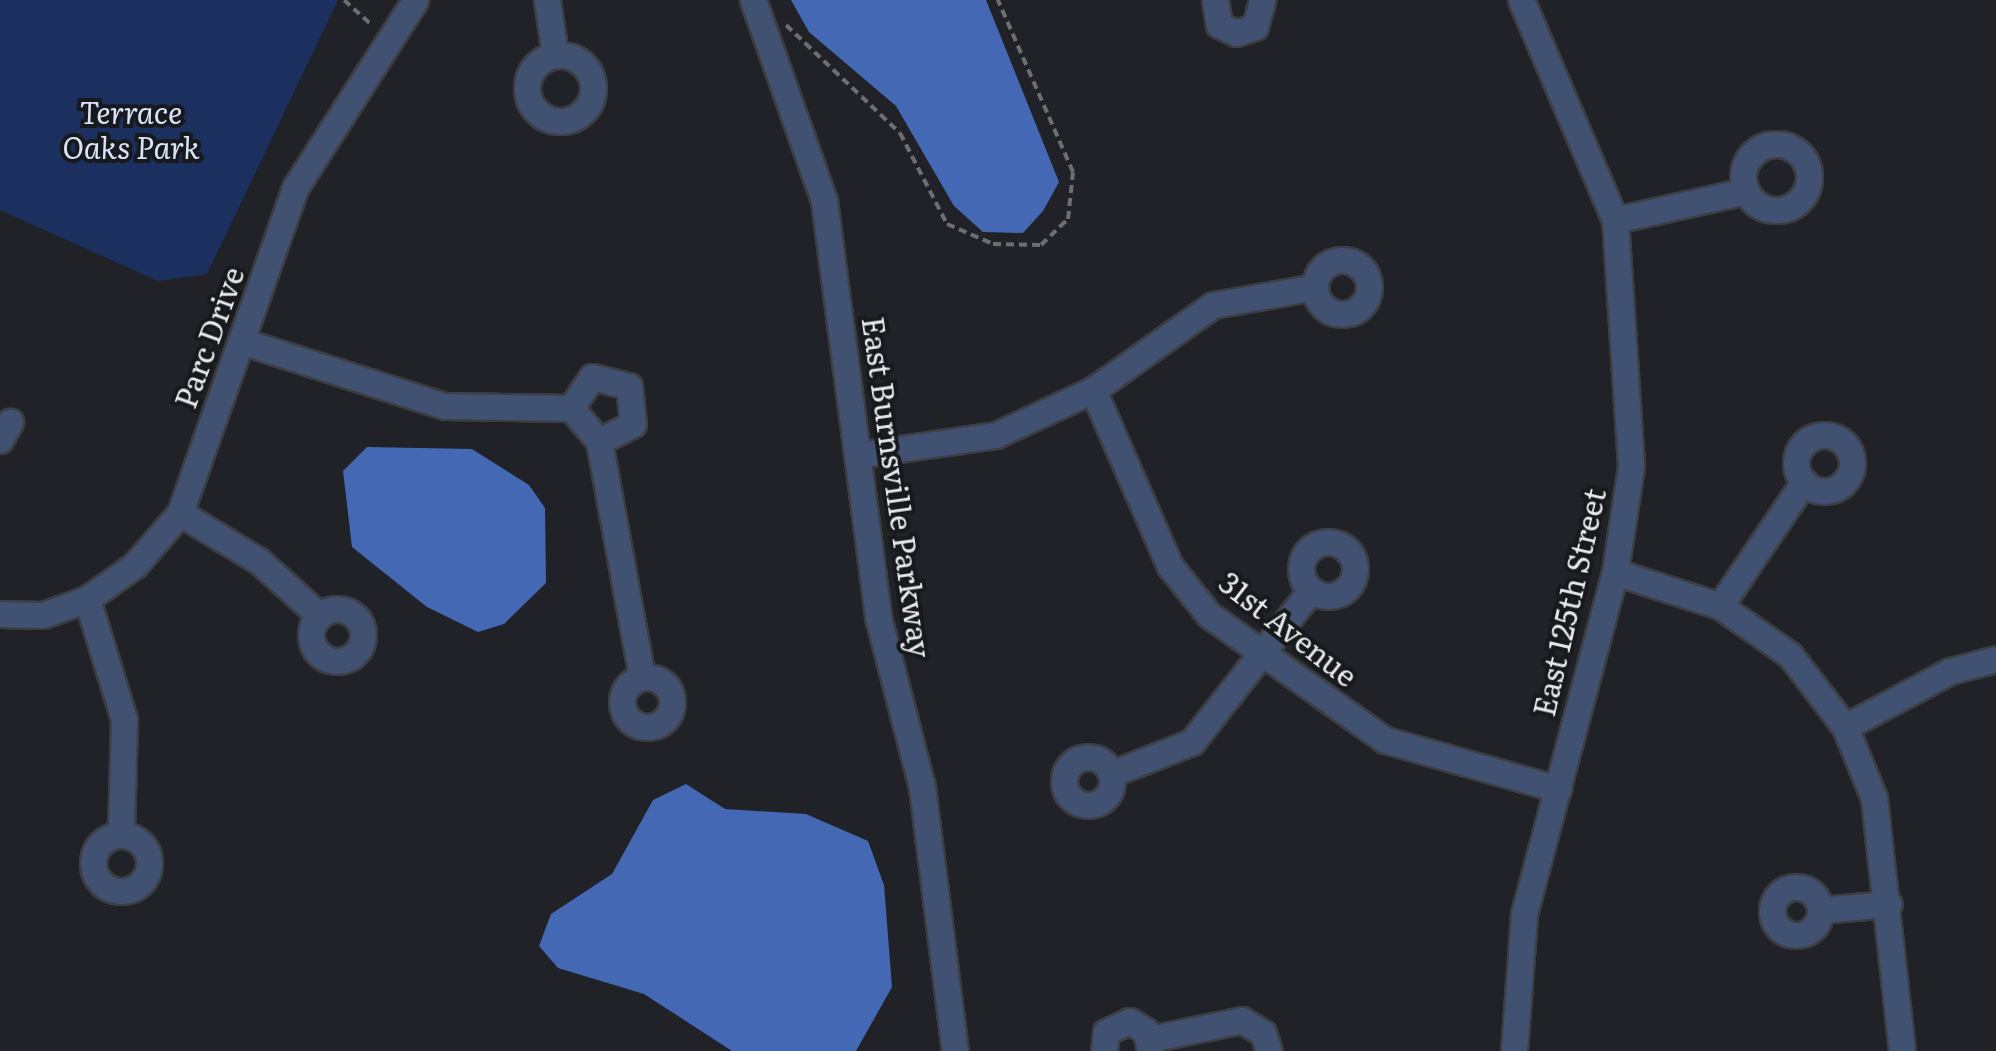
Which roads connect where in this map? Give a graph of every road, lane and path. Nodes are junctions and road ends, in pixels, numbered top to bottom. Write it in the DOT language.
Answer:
graph roads {
  1 [pos="344,0"];
  2 [pos="415,0"];
  3 [pos="547,0"];
  4 [pos="998,0"];
  5 [pos="1215,0"];
  6 [pos="1262,0"];
  7 [pos="1521,0"];
  8 [pos="764,6"];
  9 [pos="384,35"];
  10 [pos="555,55"];
  11 [pos="1746,191"];
  12 [pos="1616,220"];
  13 [pos="1314,287"];
  14 [pos="241,342"];
  15 [pos="1093,390"];
  16 [pos="571,408"];
  17 [pos="599,441"];
  18 [pos="858,455"];
  19 [pos="1804,482"];
  20 [pos="180,513"];
  21 [pos="1614,572"];
  22 [pos="1311,590"];
  23 [pos="87,599"];
  24 [pos="1720,606"];
  25 [pos="0,614"];
  26 [pos="319,615"];
  27 [pos="1265,659"];
  28 [pos="1996,660"];
  29 [pos="642,677"];
  30 [pos="1845,727"];
  31 [pos="1111,774"];
  32 [pos="1558,789"];
  33 [pos="122,834"];
  34 [pos="1889,904"];
  35 [pos="1820,910"];
  36 [pos="1150,1045"];
  37 [pos="955,1051"];
  38 [pos="1104,1051"];
  39 [pos="1268,1051"];
  40 [pos="1514,1051"];
  41 [pos="1902,1051"];
  1 -- 9 [label="path"];
  2 -- 9 [label="street, Parc Drive"];
  3 -- 10 [label="street"];
  4 -- 8 [label="path"];
  5 -- 6 [label="street"];
  7 -- 12 [label="street, East 125th Street"];
  8 -- 18 [label="street, East Burnsville Parkway"];
  9 -- 14 [label="street, Parc Drive"];
  11 -- 12 [label="street"];
  12 -- 21 [label="street, East 125th Street"];
  13 -- 15 [label="street"];
  14 -- 16 [label="street"];
  14 -- 20 [label="street, Parc Drive"];
  15 -- 18 [label="street"];
  15 -- 27 [label="street, 31st Avenue"];
  16 -- 17 [label="street"];
  16 -- 17 [label="street"];
  17 -- 29 [label="street"];
  18 -- 37 [label="street, East Burnsville Parkway"];
  19 -- 24 [label="street"];
  20 -- 23 [label="street, Parc Drive"];
  20 -- 26 [label="street"];
  21 -- 24 [label="street"];
  21 -- 32 [label="street, East 125th Street"];
  22 -- 27 [label="street"];
  23 -- 25 [label="street, Parc Drive"];
  23 -- 33 [label="street"];
  24 -- 30 [label="street"];
  27 -- 31 [label="street"];
  27 -- 32 [label="street, 31st Avenue"];
  28 -- 30 [label="street"];
  30 -- 34 [label="street"];
  32 -- 40 [label="street, East 125th Street"];
  34 -- 35 [label="street"];
  34 -- 41 [label="street"];
  36 -- 38 [label="street"];
  36 -- 39 [label="street"];
}
